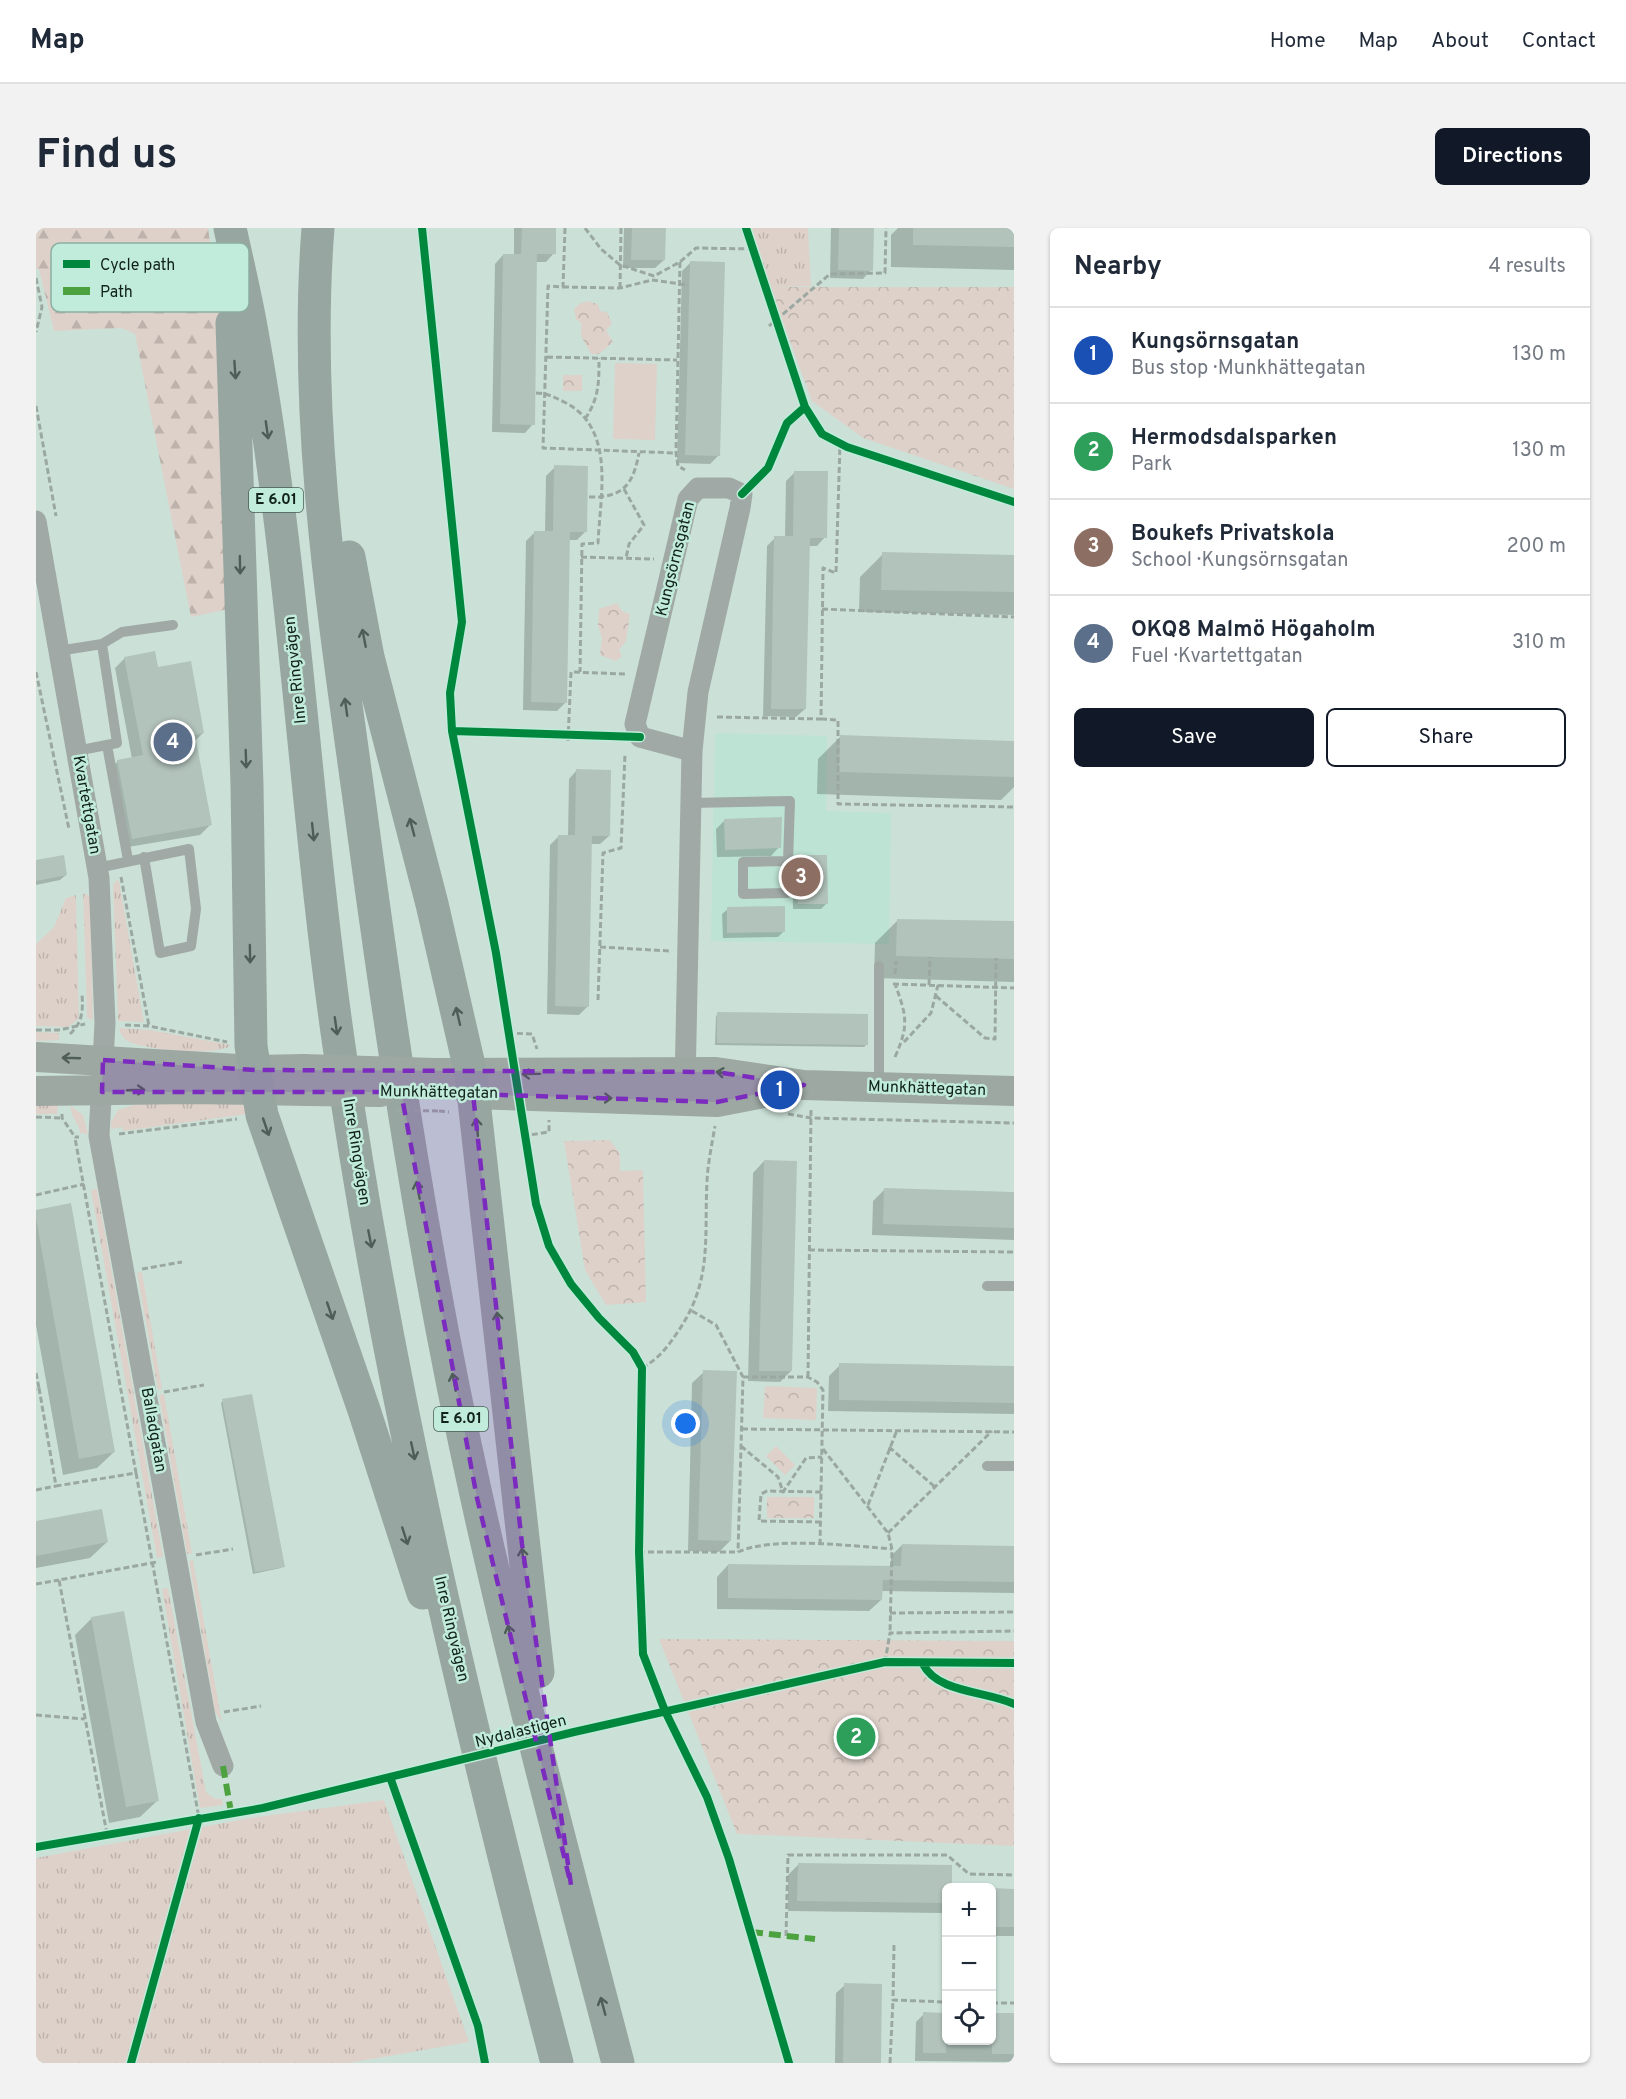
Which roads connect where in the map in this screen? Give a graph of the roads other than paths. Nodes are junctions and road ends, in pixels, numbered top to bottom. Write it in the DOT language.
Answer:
graph roads {
  1 [pos="219,228"];
  2 [pos="230,228"];
  3 [pos="320,228"];
  4 [pos="221,243"];
  5 [pos="233,243"];
  6 [pos="230,312"];
  7 [pos="248,312"];
  8 [pos="36,521"];
  9 [pos="173,625"];
  10 [pos="102,644"];
  11 [pos="58,651"];
  12 [pos="107,745"];
  13 [pos="76,751"];
  14 [pos="692,751"];
  15 [pos="691,803"];
  16 [pos="144,857"];
  17 [pos="128,860"];
  18 [pos="788,861"];
  19 [pos="98,868"];
  20 [pos="879,966"];
  21 [pos="36,1058"];
  22 [pos="103,1060"];
  23 [pos="254,1069"];
  24 [pos="885,1076"];
  25 [pos="472,1084"];
  26 [pos="808,1085"];
  27 [pos="686,1086"];
  28 [pos="36,1091"];
  29 [pos="1014,1091"];
  30 [pos="102,1092"];
  31 [pos="987,1286"];
  32 [pos="1014,1286"];
  33 [pos="987,1466"];
  34 [pos="1014,1466"];
  35 [pos="224,1766"];
  36 [pos="505,1859"];
  37 [pos="571,1885"];
  38 [pos="557,2063"];
  39 [pos="618,2063"];
  1 -- 4 [label="highway, one-way"];
  2 -- 5 [label="highway, Inre Ringvägen / E 6.01, one-way"];
  25 -- 3 [label="highway, one-way"];
  37 -- 3 [label="highway, E 6.01, one-way"];
  6 -- 23 [label="highway, one-way"];
  7 -- 36 [label="highway, Inre Ringvägen / E 6.01, one-way"];
  8 -- 11 [label="street, Kvartettgatan"];
  9 -- 10 [label="lane"];
  10 -- 11 [label="lane"];
  10 -- 12 [label="lane"];
  11 -- 13 [label="street, Kvartettgatan"];
  12 -- 13 [label="lane"];
  12 -- 17 [label="lane"];
  13 -- 19 [label="street, Kvartettgatan"];
  14 -- 14 [label="street, Kungsörnsgatan"];
  14 -- 15 [label="street, Kungsörnsgatan"];
  15 -- 18 [label="lane"];
  15 -- 27 [label="street, Kungsörnsgatan"];
  16 -- 16 [label="lane"];
  16 -- 17 [label="lane"];
  17 -- 19 [label="lane"];
  18 -- 18 [label="lane"];
  19 -- 22 [label="street, Kvartettgatan"];
  20 -- 24 [label="lane"];
  22 -- 21 [label="main road, one-way"];
  22 -- 23 [label="main road"];
  22 -- 30 [label="street, Kvartettgatan"];
  23 -- 25 [label="main road, Munkhättegatan, bridge"];
  30 -- 23 [label="main road, one-way"];
  23 -- 36 [label="highway, one-way"];
  24 -- 26 [label="main road, Munkhättegatan"];
  24 -- 29 [label="main road, Munkhättegatan"];
  25 -- 27 [label="main road, Munkhättegatan"];
  37 -- 25 [label="highway, one-way"];
  26 -- 27 [label="main road, Munkhättegatan, one-way"];
  26 -- 27 [label="main road, Munkhättegatan"];
  28 -- 30 [label="main road"];
  30 -- 35 [label="street, Balladgatan"];
  31 -- 32 [label="lane"];
  33 -- 34 [label="lane"];
  36 -- 38 [label="highway, Inre Ringvägen / E 6.01"];
  39 -- 37 [label="highway, E 6.01, one-way"];
}
